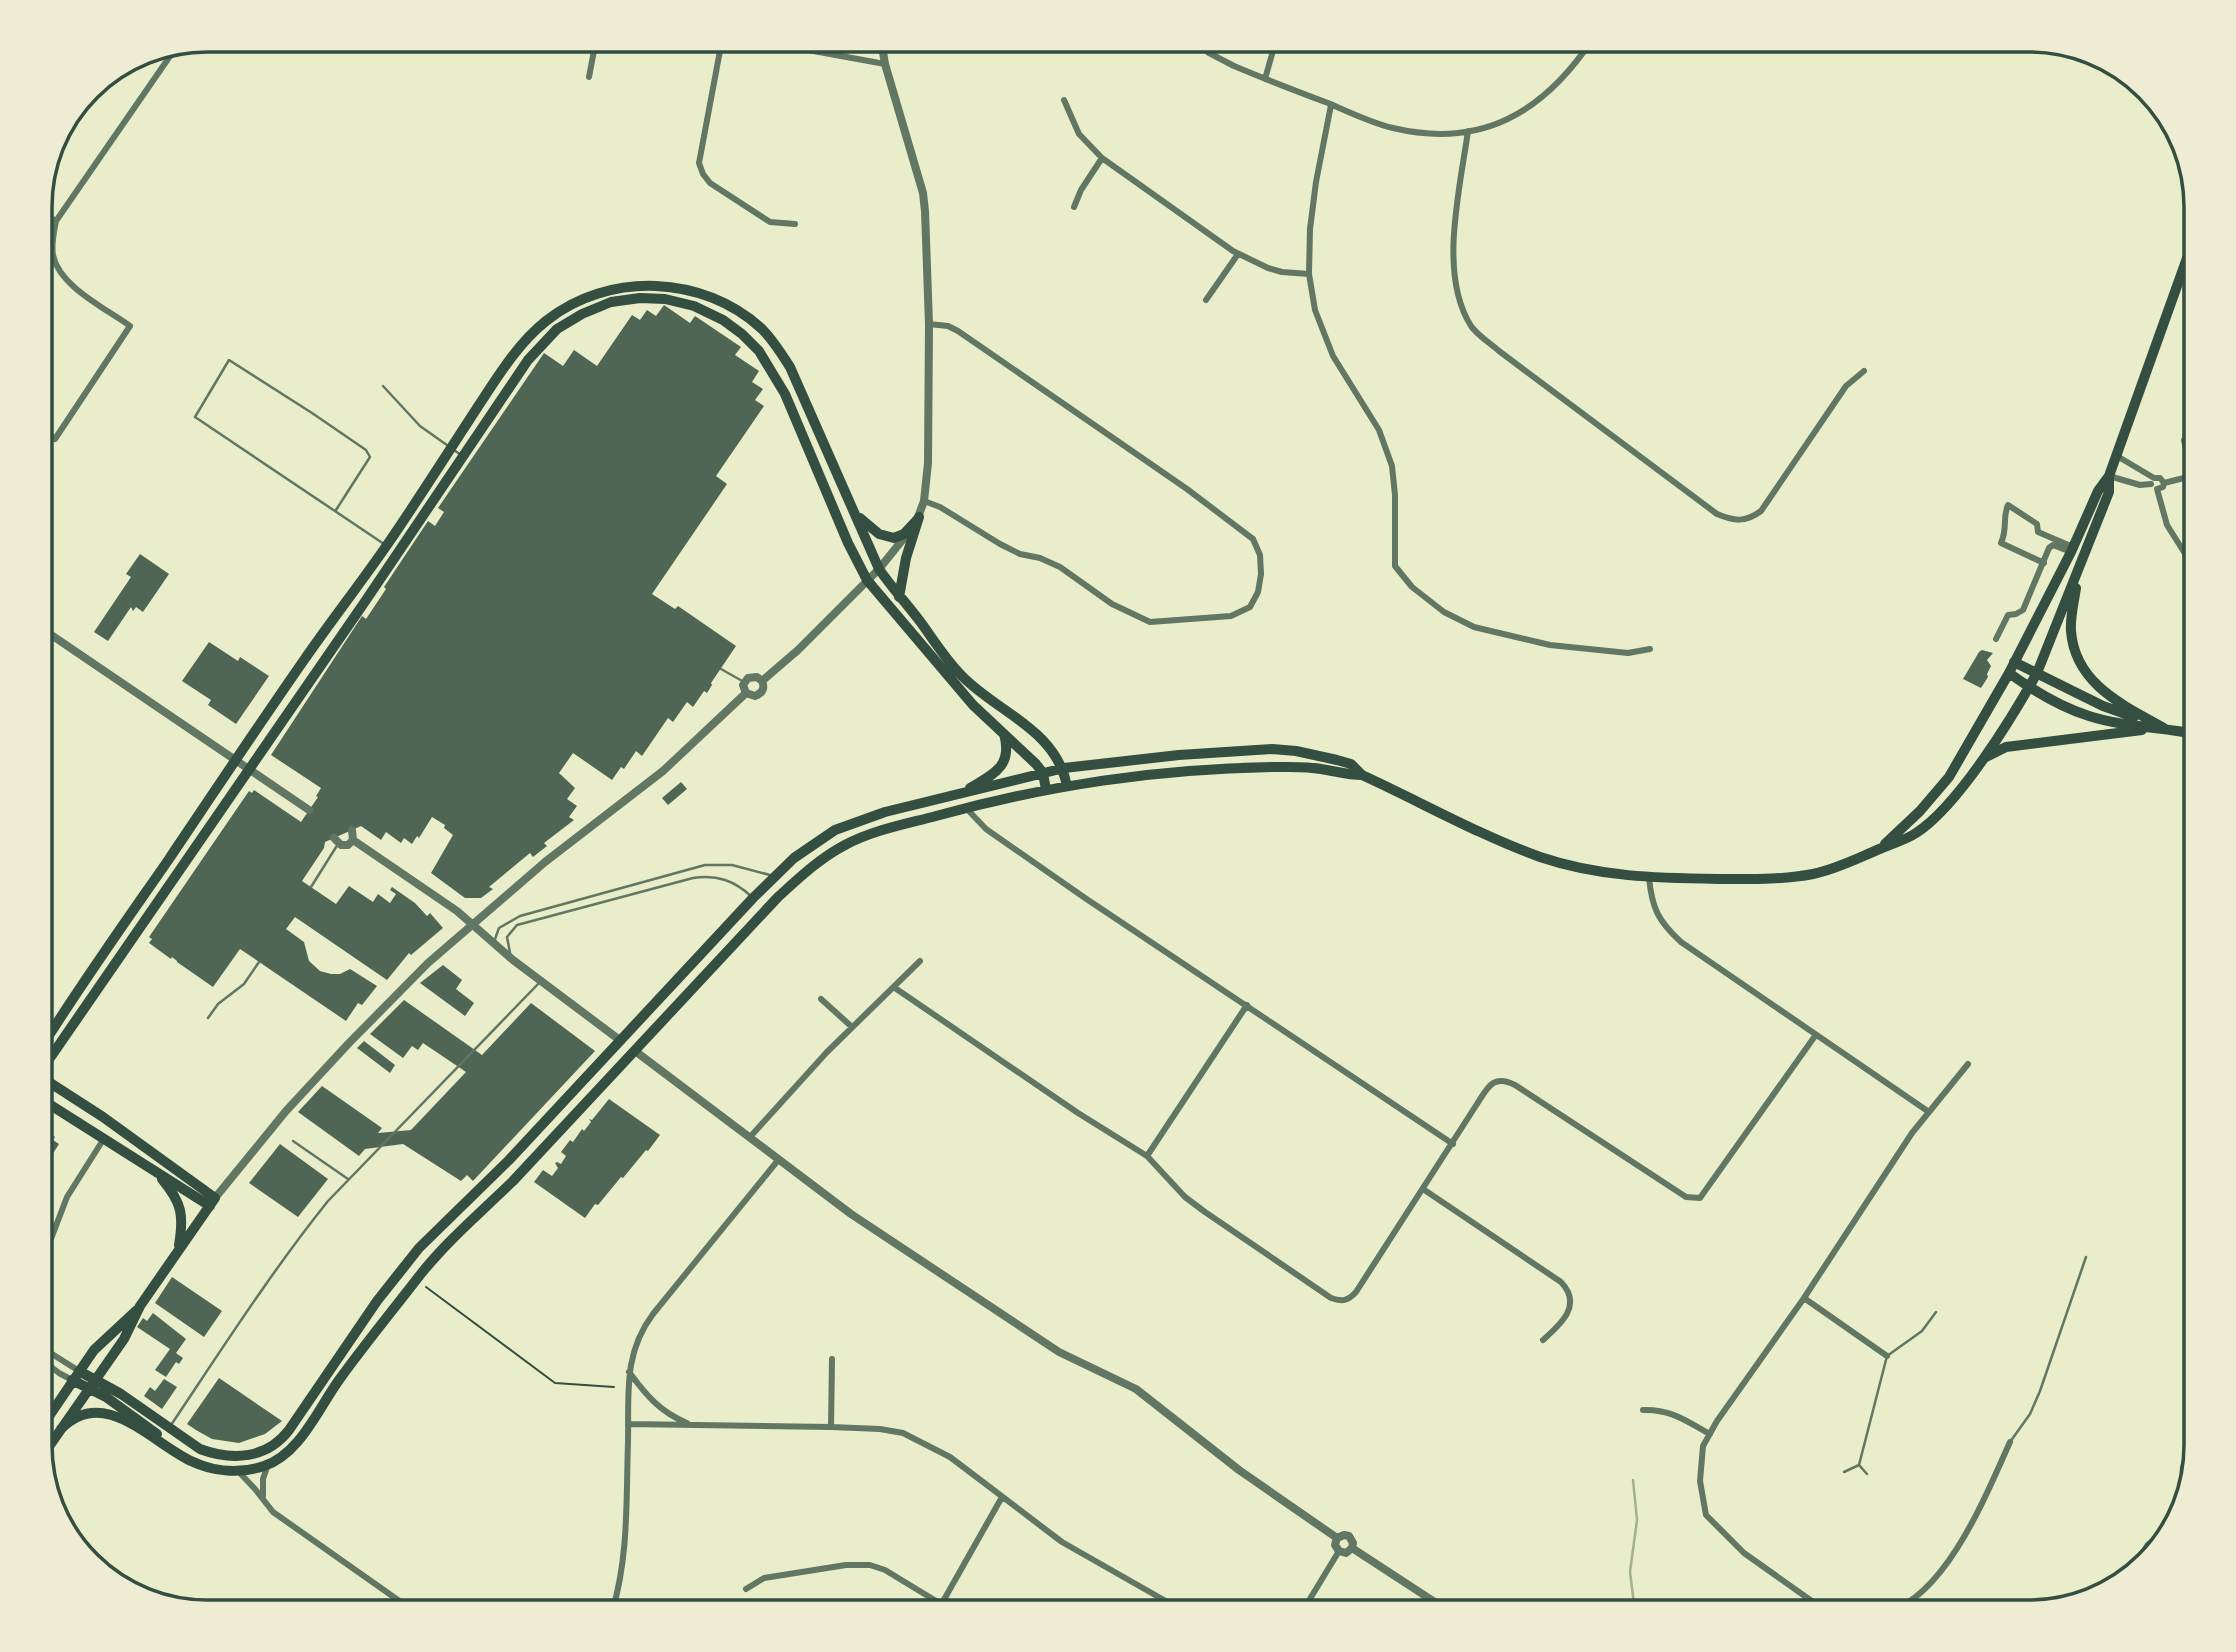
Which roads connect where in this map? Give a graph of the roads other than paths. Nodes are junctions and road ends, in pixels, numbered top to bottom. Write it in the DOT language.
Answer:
graph roads {
  1 [pos="1208,52"];
  2 [pos="1272,52"];
  3 [pos="1584,52"];
  4 [pos="594,53"];
  5 [pos="720,53"];
  6 [pos="823,53"];
  7 [pos="883,53"];
  8 [pos="169,57"];
  9 [pos="885,64"];
  10 [pos="589,77"];
  11 [pos="1265,79"];
  12 [pos="1064,100"];
  13 [pos="1331,104"];
  14 [pos="1468,131"];
  15 [pos="1102,158"];
  16 [pos="1074,207"];
  17 [pos="53,219"];
  18 [pos="56,221"];
  19 [pos="795,225"];
  20 [pos="53,239"];
  21 [pos="53,254"];
  22 [pos="1238,254"];
  23 [pos="2184,267"];
  24 [pos="1309,274"];
  25 [pos="1206,300"];
  26 [pos="929,324"];
  27 [pos="1864,371"];
  28 [pos="383,386"];
  29 [pos="53,438"];
  30 [pos="451,448"];
  31 [pos="462,456"];
  32 [pos="2117,456"];
  33 [pos="471,463"];
  34 [pos="2109,476"];
  35 [pos="2184,477"];
  36 [pos="2154,484"];
  37 [pos="925,501"];
  38 [pos="336,510"];
  39 [pos="855,512"];
  40 [pos="919,517"];
  41 [pos="387,545"];
  42 [pos="2072,550"];
  43 [pos="2184,551"];
  44 [pos="2044,563"];
  45 [pos="879,569"];
  46 [pos="2079,570"];
  47 [pos="867,580"];
  48 [pos="899,597"];
  49 [pos="53,636"];
  50 [pos="1996,639"];
  51 [pos="1650,649"];
  52 [pos="2014,662"];
  53 [pos="721,669"];
  54 [pos="2009,673"];
  55 [pos="2037,673"];
  56 [pos="762,681"];
  57 [pos="744,682"];
  58 [pos="2029,687"];
  59 [pos="746,693"];
  60 [pos="2164,728"];
  61 [pos="2184,732"];
  62 [pos="1004,734"];
  63 [pos="1982,758"];
  64 [pos="236,760"];
  65 [pos="1064,768"];
  66 [pos="249,769"];
  67 [pos="1043,773"];
  68 [pos="1362,775"];
  69 [pos="1067,786"];
  70 [pos="1046,790"];
  71 [pos="957,795"];
  72 [pos="966,808"];
  73 [pos="309,810"];
  74 [pos="352,830"];
  75 [pos="353,840"];
  76 [pos="336,841"];
  77 [pos="1880,849"];
  78 [pos="776,875"];
  79 [pos="1649,878"];
  80 [pos="311,887"];
  81 [pos="753,898"];
  82 [pos="765,910"];
  83 [pos="472,925"];
  84 [pos="495,945"];
  85 [pos="513,960"];
  86 [pos="920,961"];
  87 [pos="259,962"];
  88 [pos="541,981"];
  89 [pos="895,988"];
  90 [pos="821,999"];
  91 [pos="1247,1005"];
  92 [pos="62,1014"];
  93 [pos="208,1018"];
  94 [pos="53,1025"];
  95 [pos="852,1027"];
  96 [pos="53,1029"];
  97 [pos="1815,1036"];
  98 [pos="621,1041"];
  99 [pos="635,1051"];
  100 [pos="53,1054"];
  101 [pos="1968,1064"];
  102 [pos="53,1085"];
  103 [pos="53,1108"];
  104 [pos="1929,1112"];
  105 [pos="750,1137"];
  106 [pos="103,1140"];
  107 [pos="293,1141"];
  108 [pos="1453,1144"];
  109 [pos="1146,1156"];
  110 [pos="779,1159"];
  111 [pos="157,1173"];
  112 [pos="348,1180"];
  113 [pos="1423,1189"];
  114 [pos="212,1202"];
  115 [pos="53,1234"];
  116 [pos="179,1250"];
  117 [pos="2086,1257"];
  118 [pos="1804,1298"];
  119 [pos="377,1301"];
  120 [pos="140,1306"];
  121 [pos="392,1312"];
  122 [pos="1936,1312"];
  123 [pos="1544,1340"];
  124 [pos="53,1355"];
  125 [pos="1887,1356"];
  126 [pos="832,1359"];
  127 [pos="53,1368"];
  128 [pos="79,1371"];
  129 [pos="629,1372"];
  130 [pos="72,1380"];
  131 [pos="93,1383"];
  132 [pos="53,1409"];
  133 [pos="1643,1410"];
  134 [pos="628,1424"];
  135 [pos="691,1425"];
  136 [pos="170,1427"];
  137 [pos="831,1427"];
  138 [pos="61,1429"];
  139 [pos="1710,1434"];
  140 [pos="53,1441"];
  141 [pos="2010,1442"];
  142 [pos="172,1449"];
  143 [pos="268,1464"];
  144 [pos="1859,1465"];
  145 [pos="238,1471"];
  146 [pos="1844,1472"];
  147 [pos="1867,1474"];
  148 [pos="1002,1497"];
  149 [pos="263,1498"];
  150 [pos="1337,1538"];
  151 [pos="1352,1548"];
  152 [pos="1339,1551"];
  153 [pos="746,1589"];
  154 [pos="398,1600"];
  155 [pos="615,1600"];
  156 [pos="934,1600"];
  157 [pos="943,1600"];
  158 [pos="1164,1600"];
  159 [pos="1309,1600"];
  160 [pos="1432,1600"];
  161 [pos="1810,1600"];
  162 [pos="1914,1600"];
  1 -- 11 [label="street"];
  2 -- 11 [label="street"];
  3 -- 14 [label="street"];
  4 -- 10 [label="street"];
  5 -- 19 [label="street"];
  6 -- 9 [label="street"];
  7 -- 9 [label="street"];
  8 -- 18 [label="street"];
  9 -- 26 [label="street"];
  11 -- 13 [label="street"];
  12 -- 15 [label="street"];
  13 -- 14 [label="street"];
  13 -- 24 [label="street"];
  14 -- 27 [label="street"];
  15 -- 16 [label="street"];
  15 -- 22 [label="street"];
  17 -- 18 [label="street"];
  18 -- 20 [label="street"];
  21 -- 29 [label="street"];
  22 -- 24 [label="street"];
  22 -- 25 [label="street"];
  23 -- 32 [label="main road"];
  24 -- 51 [label="street"];
  26 -- 37 [label="street"];
  26 -- 37 [label="street"];
  28 -- 30 [label="lane"];
  30 -- 31 [label="lane"];
  30 -- 39 [label="main road"];
  30 -- 41 [label="main road"];
  31 -- 33 [label="lane"];
  31 -- 47 [label="main road"];
  31 -- 66 [label="main road"];
  32 -- 34 [label="main road"];
  32 -- 36 [label="street"];
  34 -- 36 [label="street"];
  34 -- 42 [label="main road"];
  34 -- 46 [label="main road"];
  35 -- 36 [label="street"];
  36 -- 43 [label="street"];
  37 -- 40 [label="street"];
  38 -- 38 [label="lane"];
  38 -- 41 [label="lane"];
  39 -- 40 [label="main road"];
  39 -- 45 [label="main road"];
  40 -- 45 [label="street"];
  40 -- 48 [label="main road"];
  41 -- 64 [label="main road"];
  42 -- 44 [label="street"];
  42 -- 44 [label="street"];
  42 -- 52 [label="main road"];
  44 -- 50 [label="street"];
  45 -- 47 [label="street"];
  45 -- 48 [label="main road"];
  46 -- 55 [label="main road"];
  46 -- 60 [label="main road"];
  47 -- 56 [label="street"];
  47 -- 62 [label="main road"];
  48 -- 65 [label="main road"];
  49 -- 64 [label="street"];
  52 -- 54 [label="main road"];
  52 -- 55 [label="main road"];
  53 -- 57 [label="lane"];
  54 -- 58 [label="main road"];
  54 -- 77 [label="main road"];
  55 -- 58 [label="main road"];
  55 -- 60 [label="main road"];
  56 -- 57 [label="street"];
  56 -- 59 [label="street"];
  57 -- 59 [label="street"];
  58 -- 60 [label="main road"];
  58 -- 63 [label="main road"];
  59 -- 83 [label="street"];
  60 -- 61 [label="main road"];
  60 -- 63 [label="main road"];
  62 -- 67 [label="main road"];
  62 -- 71 [label="main road"];
  63 -- 77 [label="main road"];
  64 -- 66 [label="street"];
  64 -- 92 [label="main road"];
  65 -- 67 [label="main road"];
  65 -- 68 [label="main road"];
  65 -- 69 [label="main road"];
  66 -- 73 [label="street"];
  66 -- 100 [label="main road"];
  67 -- 70 [label="main road"];
  67 -- 71 [label="main road"];
  68 -- 69 [label="main road"];
  68 -- 79 [label="main road"];
  69 -- 70 [label="main road"];
  70 -- 72 [label="main road"];
  71 -- 72 [label="main road"];
  71 -- 78 [label="main road"];
  72 -- 82 [label="main road"];
  72 -- 91 [label="street"];
  74 -- 75 [label="street"];
  75 -- 76 [label="street"];
  75 -- 83 [label="street"];
  76 -- 80 [label="lane"];
  77 -- 79 [label="main road"];
  78 -- 81 [label="main road"];
  78 -- 84 [label="lane"];
  79 -- 97 [label="street"];
  81 -- 82 [label="main road"];
  81 -- 85 [label="lane"];
  81 -- 98 [label="main road"];
  82 -- 99 [label="main road"];
  83 -- 84 [label="street"];
  83 -- 114 [label="street"];
  84 -- 85 [label="street"];
  85 -- 88 [label="street"];
  86 -- 89 [label="street"];
  87 -- 93 [label="lane"];
  88 -- 98 [label="street"];
  88 -- 112 [label="lane"];
  89 -- 95 [label="street"];
  89 -- 109 [label="street"];
  90 -- 95 [label="street"];
  91 -- 108 [label="street"];
  91 -- 109 [label="street"];
  92 -- 94 [label="main road"];
  92 -- 96 [label="main road"];
  95 -- 105 [label="street"];
  97 -- 104 [label="street"];
  97 -- 108 [label="street"];
  98 -- 99 [label="main road"];
  98 -- 119 [label="main road"];
  99 -- 105 [label="street"];
  99 -- 121 [label="main road"];
  101 -- 104 [label="street"];
  102 -- 114 [label="main road"];
  103 -- 106 [label="main road"];
  104 -- 118 [label="street"];
  105 -- 110 [label="street"];
  106 -- 111 [label="main road"];
  106 -- 115 [label="street"];
  107 -- 112 [label="lane"];
  108 -- 113 [label="street"];
  109 -- 113 [label="street"];
  110 -- 129 [label="street"];
  110 -- 150 [label="street"];
  111 -- 114 [label="main road"];
  111 -- 116 [label="main road"];
  112 -- 136 [label="lane"];
  113 -- 123 [label="street"];
  114 -- 116 [label="main road"];
  116 -- 120 [label="main road"];
  117 -- 141 [label="lane"];
  118 -- 125 [label="street"];
  118 -- 139 [label="street"];
  119 -- 121 [label="main road"];
  119 -- 136 [label="main road"];
  120 -- 128 [label="main road"];
  120 -- 131 [label="main road"];
  121 -- 143 [label="main road"];
  122 -- 125 [label="lane"];
  124 -- 128 [label="street"];
  125 -- 144 [label="lane"];
  126 -- 137 [label="street"];
  127 -- 130 [label="street"];
  128 -- 130 [label="main road"];
  128 -- 131 [label="main road"];
  129 -- 134 [label="street"];
  129 -- 135 [label="street"];
  130 -- 131 [label="main road"];
  130 -- 132 [label="main road"];
  131 -- 136 [label="main road"];
  131 -- 138 [label="main road"];
  131 -- 142 [label="main road"];
  133 -- 139 [label="street"];
  134 -- 135 [label="street"];
  134 -- 155 [label="street"];
  135 -- 137 [label="street"];
  137 -- 148 [label="street"];
  138 -- 140 [label="main road"];
  138 -- 142 [label="main road"];
  139 -- 161 [label="street"];
  141 -- 162 [label="street"];
  142 -- 145 [label="main road"];
  143 -- 145 [label="main road"];
  143 -- 149 [label="street"];
  144 -- 146 [label="lane"];
  144 -- 147 [label="lane"];
  145 -- 149 [label="street"];
  148 -- 157 [label="street"];
  148 -- 158 [label="street"];
  149 -- 154 [label="street"];
  150 -- 151 [label="street"];
  150 -- 152 [label="street"];
  151 -- 152 [label="street"];
  151 -- 160 [label="street"];
  152 -- 159 [label="street"];
  153 -- 156 [label="street"];
}
